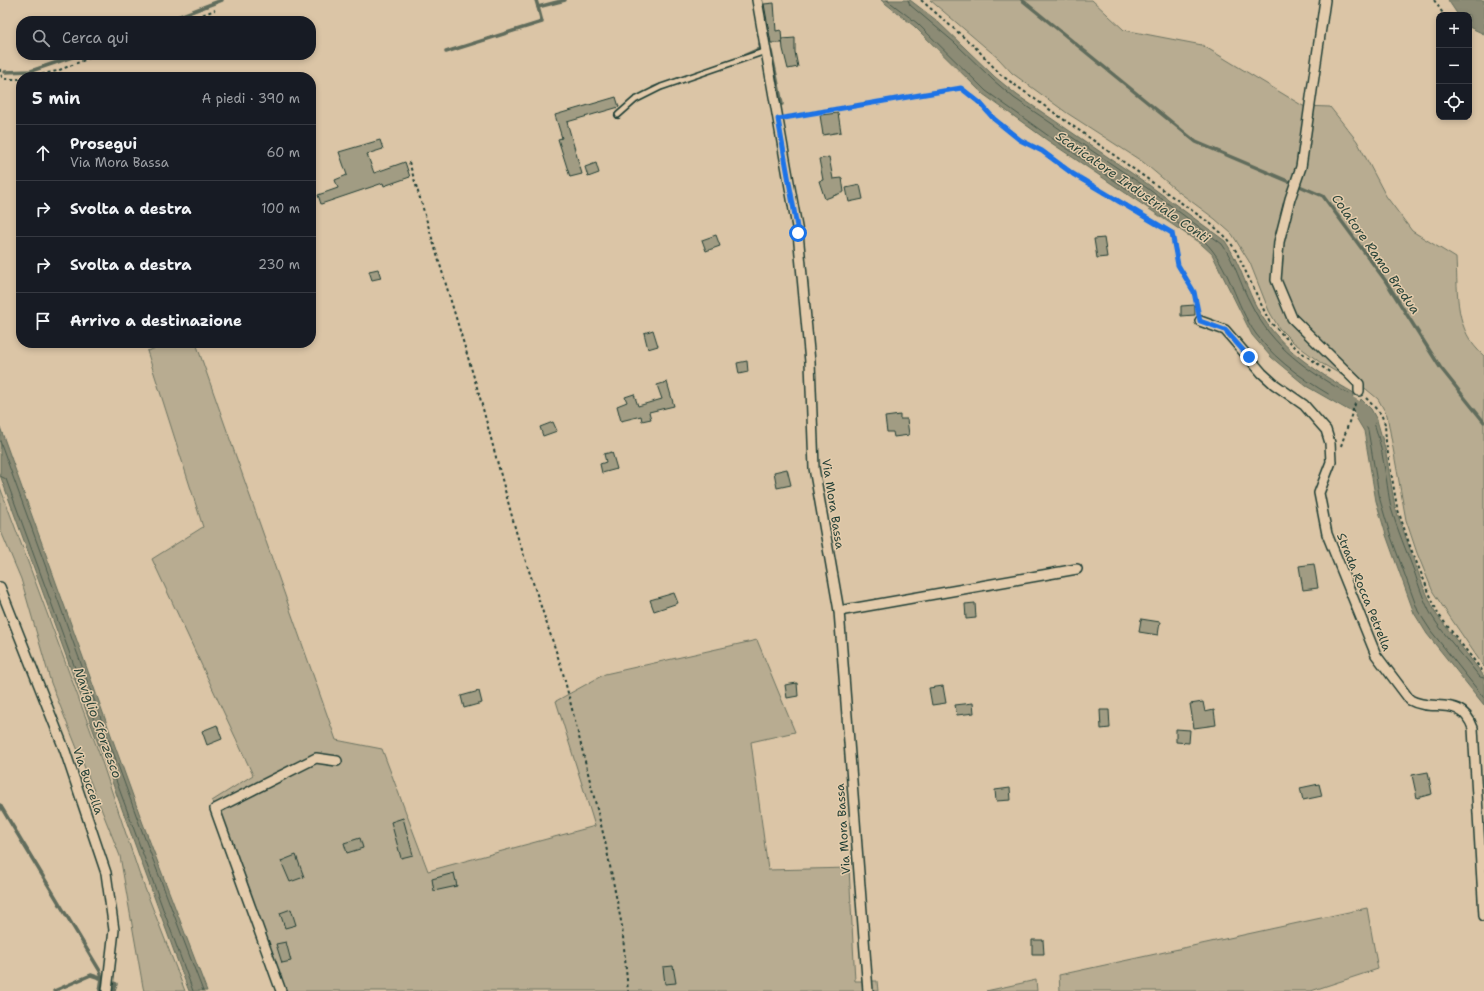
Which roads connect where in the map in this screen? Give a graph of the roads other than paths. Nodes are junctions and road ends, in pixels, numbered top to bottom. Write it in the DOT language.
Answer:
graph roads {
  1 [pos="756,0"];
  2 [pos="1325,0"];
  3 [pos="765,48"];
  4 [pos="618,115"];
  5 [pos="1200,321"];
  6 [pos="1358,393"];
  7 [pos="1077,569"];
  8 [pos="0,588"];
  9 [pos="839,611"];
  10 [pos="337,760"];
  11 [pos="1484,916"];
  12 [pos="108,983"];
  13 [pos="281,991"];
  14 [pos="868,991"];
  1 -- 3 [label="street, Via Mora Bassa"];
  2 -- 6 [label="street"];
  3 -- 4 [label="lane"];
  3 -- 9 [label="street, Via Mora Bassa"];
  5 -- 11 [label="street, Strada Rocca Petrella"];
  7 -- 9 [label="street"];
  8 -- 12 [label="street, Via Buccella"];
  9 -- 14 [label="street, Via Mora Bassa"];
  10 -- 13 [label="street"];
}
